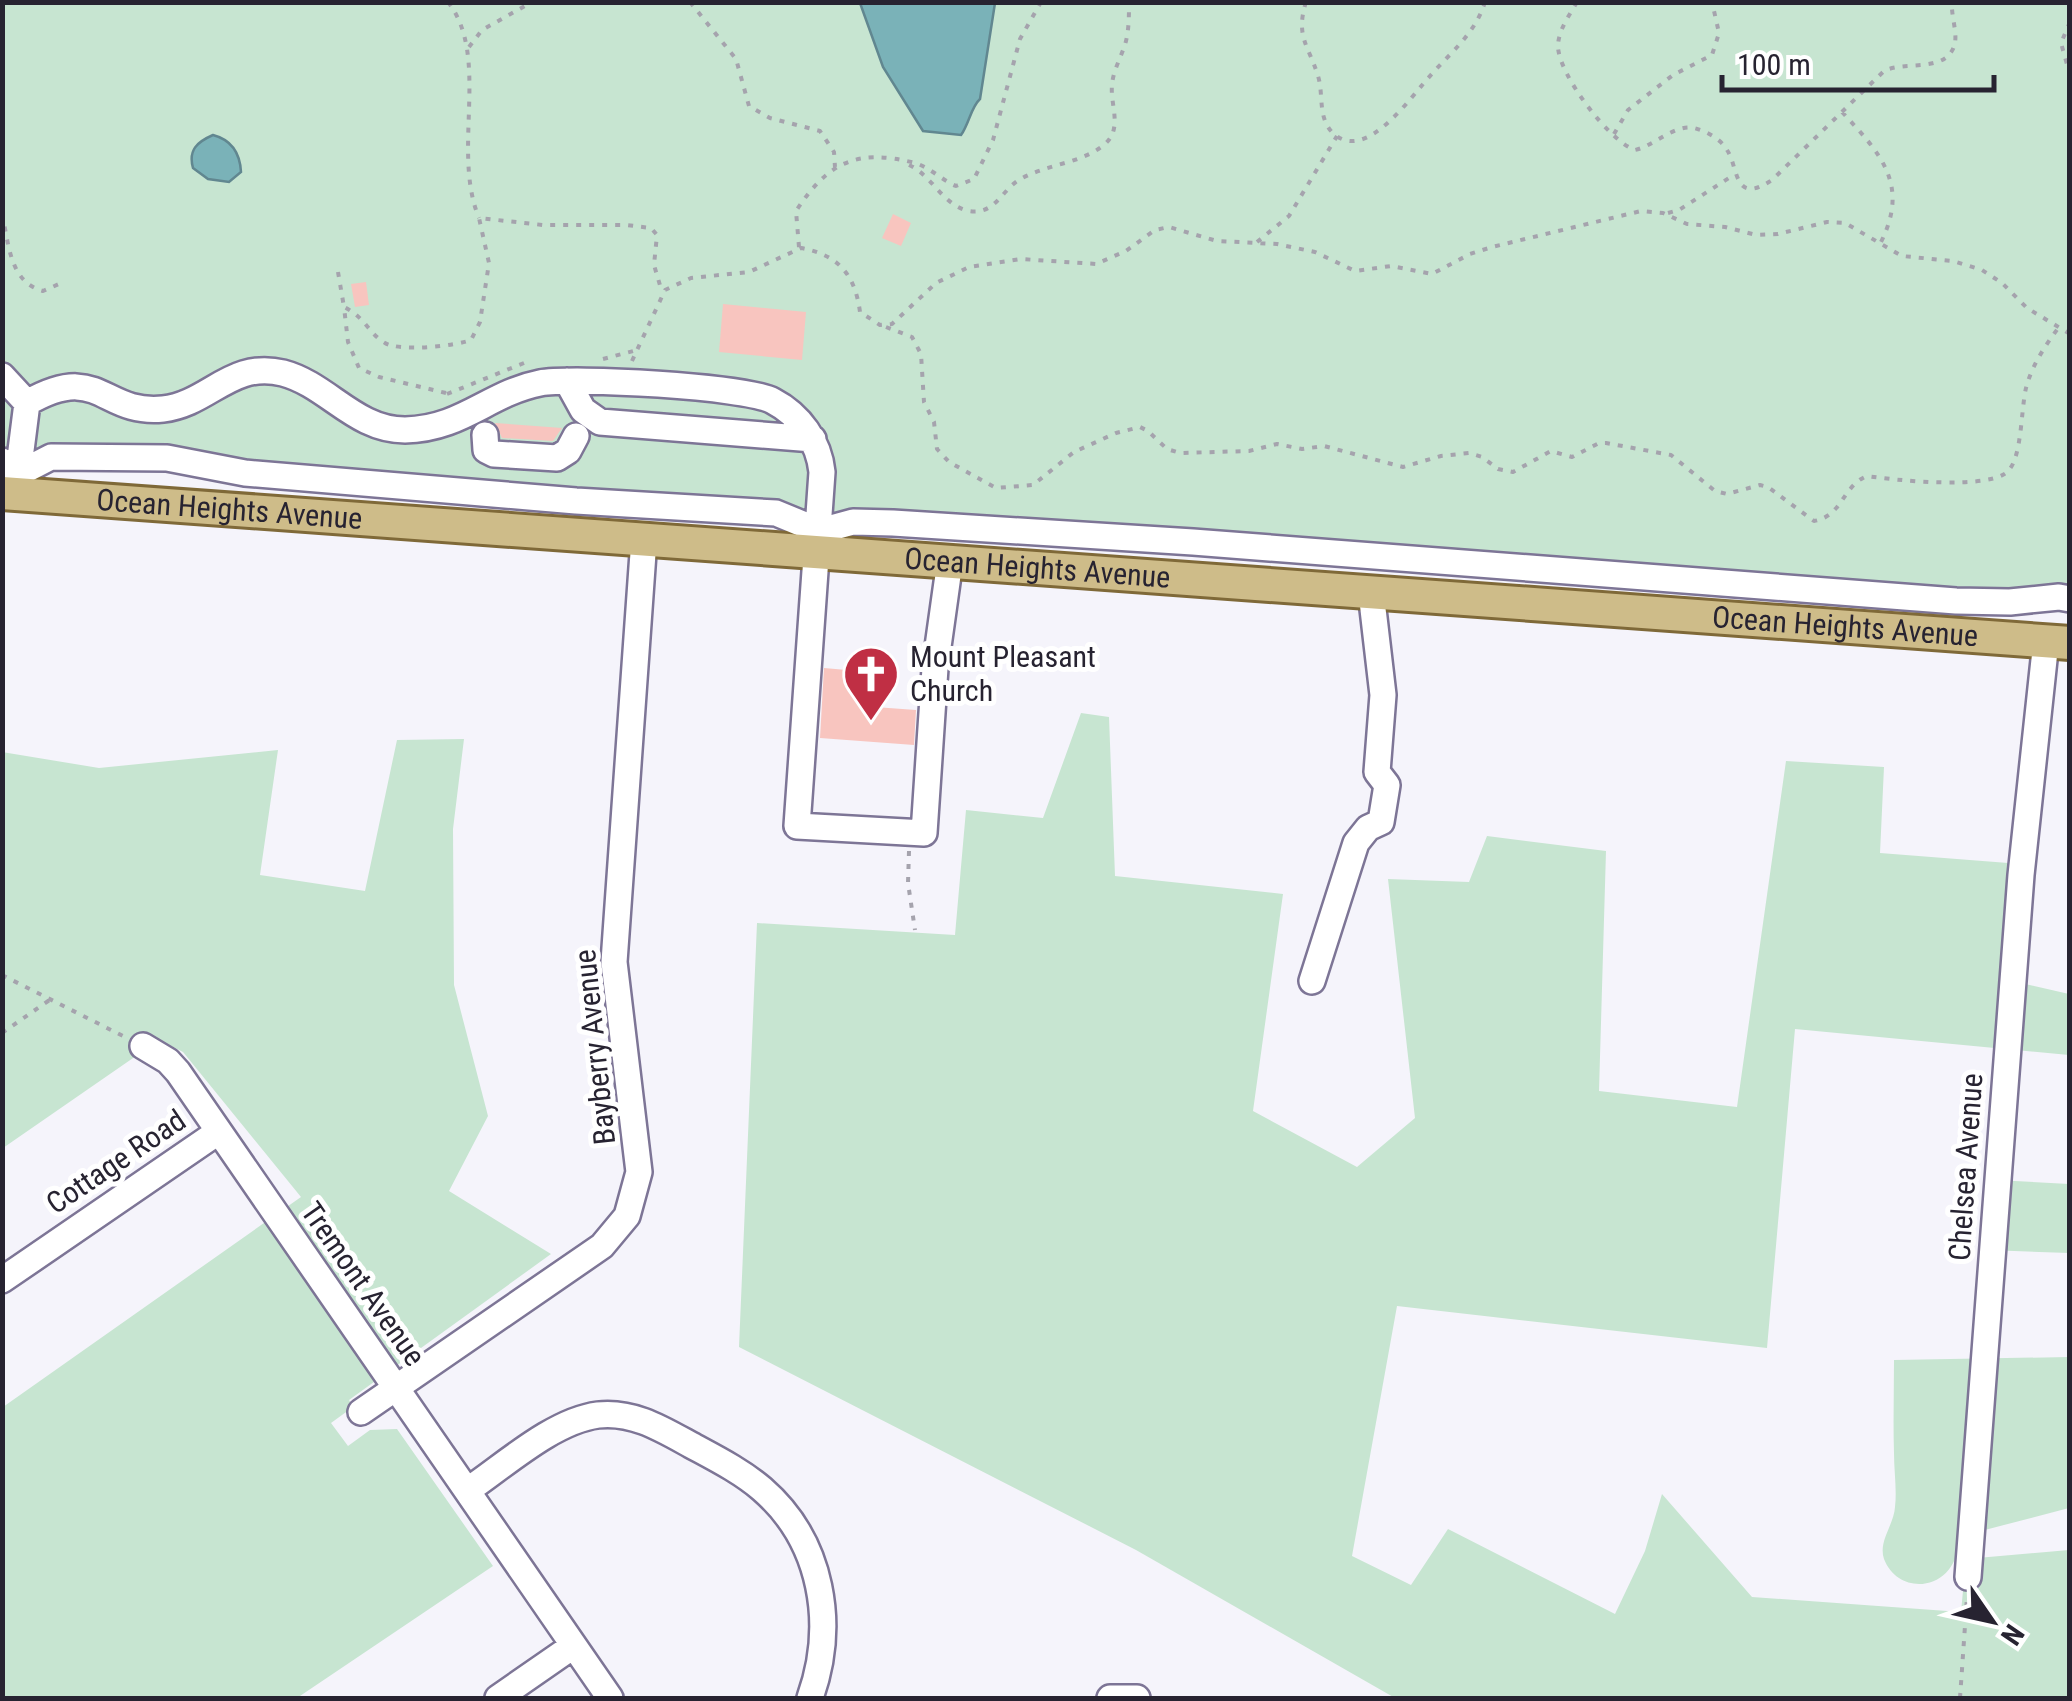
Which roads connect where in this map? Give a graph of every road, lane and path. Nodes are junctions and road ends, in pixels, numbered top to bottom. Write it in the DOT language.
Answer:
graph roads {
  1 [pos="448,2"];
  2 [pos="532,2"];
  3 [pos="690,2"];
  4 [pos="1040,2"];
  5 [pos="1129,2"];
  6 [pos="1306,2"];
  7 [pos="1485,2"];
  8 [pos="1577,2"];
  9 [pos="1712,2"];
  10 [pos="1952,2"];
  11 [pos="2070,22"];
  12 [pos="470,47"];
  13 [pos="2070,75"];
  14 [pos="1842,112"];
  15 [pos="1614,134"];
  16 [pos="1337,136"];
  17 [pos="895,161"];
  18 [pos="835,167"];
  19 [pos="1734,175"];
  20 [pos="1663,213"];
  21 [pos="2,214"];
  22 [pos="479,218"];
  23 [pos="1257,242"];
  24 [pos="1881,242"];
  25 [pos="800,248"];
  26 [pos="338,272"];
  27 [pos="59,284"];
  28 [pos="663,293"];
  29 [pos="344,306"];
  30 [pos="880,325"];
  31 [pos="2060,328"];
  32 [pos="2070,334"];
  33 [pos="2,376"];
  34 [pos="567,381"];
  35 [pos="622,384"];
  36 [pos="446,393"];
  37 [pos="27,403"];
  38 [pos="482,429"];
  39 [pos="576,433"];
  40 [pos="813,439"];
  41 [pos="10,481"];
  42 [pos="644,539"];
  43 [pos="818,539"];
  44 [pos="950,562"];
  45 [pos="1371,592"];
  46 [pos="2070,600"];
  47 [pos="2058,642"];
  48 [pos="909,842"];
  49 [pos="915,930"];
  50 [pos="2,975"];
  51 [pos="1312,981"];
  52 [pos="51,999"];
  53 [pos="2,1032"];
  54 [pos="143,1046"];
  55 [pos="218,1132"];
  56 [pos="2,1280"];
  57 [pos="396,1389"];
  58 [pos="361,1412"];
  59 [pos="468,1490"];
  60 [pos="1968,1577"];
  61 [pos="573,1646"];
  62 [pos="498,1698"];
  63 [pos="610,1698"];
  64 [pos="810,1698"];
  65 [pos="1110,1698"];
  66 [pos="1137,1698"];
  67 [pos="1960,1698"];
  1 -- 12 [label="path"];
  2 -- 12 [label="path"];
  3 -- 18 [label="path"];
  4 -- 17 [label="path"];
  5 -- 17 [label="path"];
  6 -- 16 [label="path"];
  7 -- 16 [label="path"];
  8 -- 15 [label="path"];
  9 -- 15 [label="path"];
  10 -- 14 [label="path"];
  11 -- 13 [label="path"];
  12 -- 22 [label="path"];
  14 -- 19 [label="path"];
  14 -- 24 [label="path"];
  15 -- 19 [label="path"];
  16 -- 23 [label="path"];
  17 -- 18 [label="path"];
  18 -- 25 [label="path"];
  19 -- 20 [label="path"];
  20 -- 23 [label="path"];
  20 -- 24 [label="path"];
  21 -- 27 [label="path"];
  22 -- 28 [label="path"];
  22 -- 29 [label="path"];
  23 -- 30 [label="path"];
  24 -- 31 [label="path"];
  25 -- 28 [label="path"];
  25 -- 30 [label="path"];
  26 -- 29 [label="path"];
  28 -- 35 [label="path"];
  29 -- 36 [label="path"];
  30 -- 31 [label="path"];
  31 -- 32 [label="path"];
  33 -- 37 [label="street"];
  34 -- 35 [label="street"];
  34 -- 38 [label="street"];
  34 -- 39 [label="street"];
  35 -- 40 [label="street"];
  37 -- 38 [label="street"];
  37 -- 41 [label="street"];
  38 -- 39 [label="street"];
  39 -- 40 [label="street"];
  40 -- 43 [label="street"];
  41 -- 42 [label="main road, Ocean Heights Avenue"];
  41 -- 43 [label="street"];
  42 -- 43 [label="main road, Ocean Heights Avenue"];
  42 -- 57 [label="street, Bayberry Avenue"];
  43 -- 44 [label="main road, Ocean Heights Avenue"];
  43 -- 44 [label="street"];
  43 -- 46 [label="street"];
  44 -- 45 [label="main road, Ocean Heights Avenue"];
  45 -- 47 [label="main road, Ocean Heights Avenue"];
  45 -- 51 [label="street"];
  47 -- 60 [label="street, Chelsea Avenue"];
  48 -- 49 [label="path"];
  50 -- 52 [label="path"];
  52 -- 53 [label="path"];
  52 -- 54 [label="path"];
  54 -- 55 [label="street, Tremont Avenue"];
  55 -- 56 [label="street, Cottage Road"];
  55 -- 57 [label="street, Tremont Avenue"];
  57 -- 58 [label="street, Bayberry Avenue"];
  57 -- 59 [label="street, Tremont Avenue"];
  59 -- 61 [label="street, Tremont Avenue"];
  59 -- 64 [label="street"];
  60 -- 67 [label="path"];
  61 -- 62 [label="street"];
  61 -- 63 [label="street, Tremont Avenue"];
  65 -- 66 [label="street"];
}
